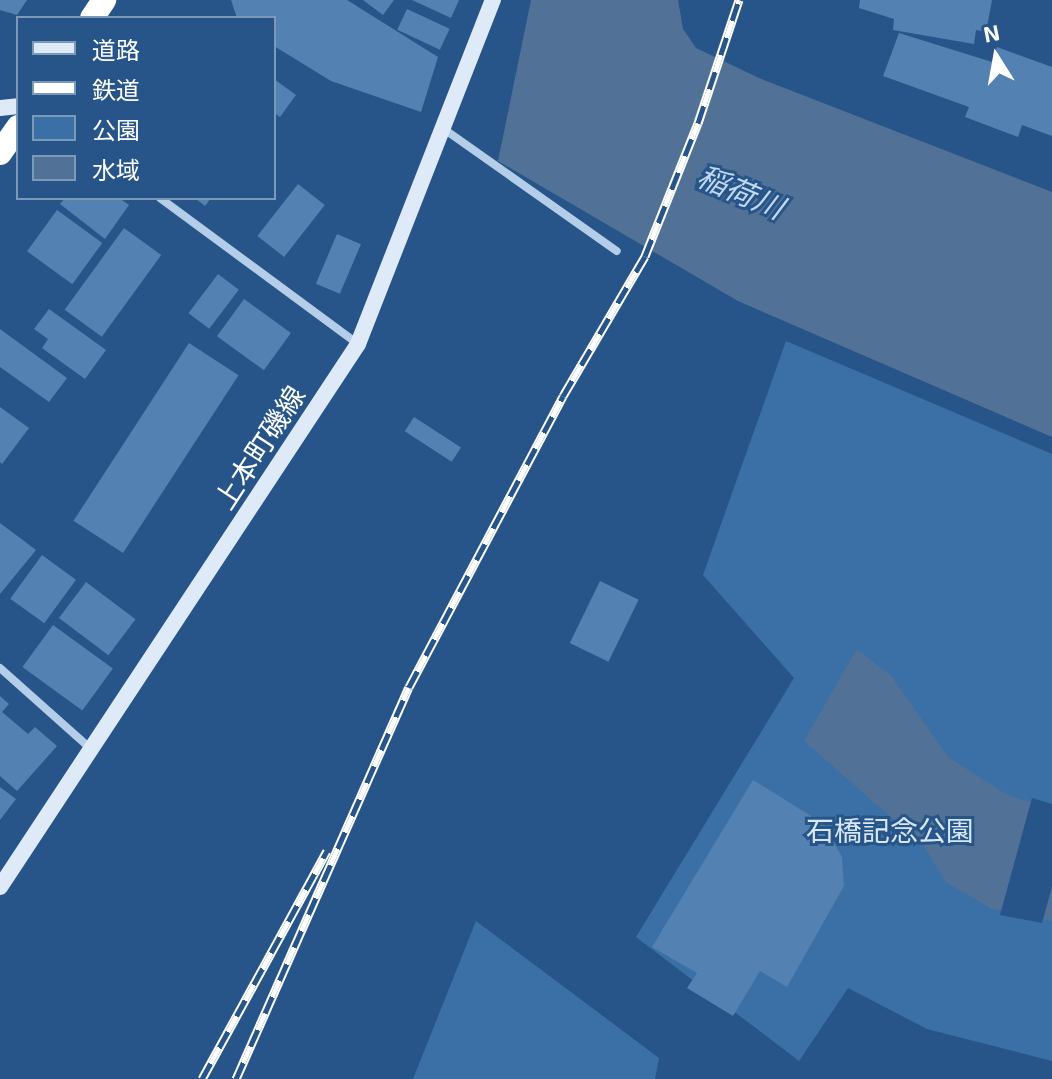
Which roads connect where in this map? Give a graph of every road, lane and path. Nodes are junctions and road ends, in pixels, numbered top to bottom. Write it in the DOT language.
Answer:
graph roads {
  1 [pos="493,0"];
  2 [pos="440,126"];
  3 [pos="16,130"];
  4 [pos="0,153"];
  5 [pos="163,200"];
  6 [pos="617,251"];
  7 [pos="358,344"];
  8 [pos="0,668"];
  9 [pos="92,750"];
  10 [pos="0,887"];
  1 -- 2 [label="street, 上本町磯線"];
  2 -- 6 [label="street"];
  2 -- 7 [label="street, 上本町磯線"];
  3 -- 4 [label="highway"];
  5 -- 7 [label="street"];
  7 -- 9 [label="street, 上本町磯線"];
  8 -- 9 [label="street"];
  9 -- 10 [label="street, 上本町磯線"];
}
